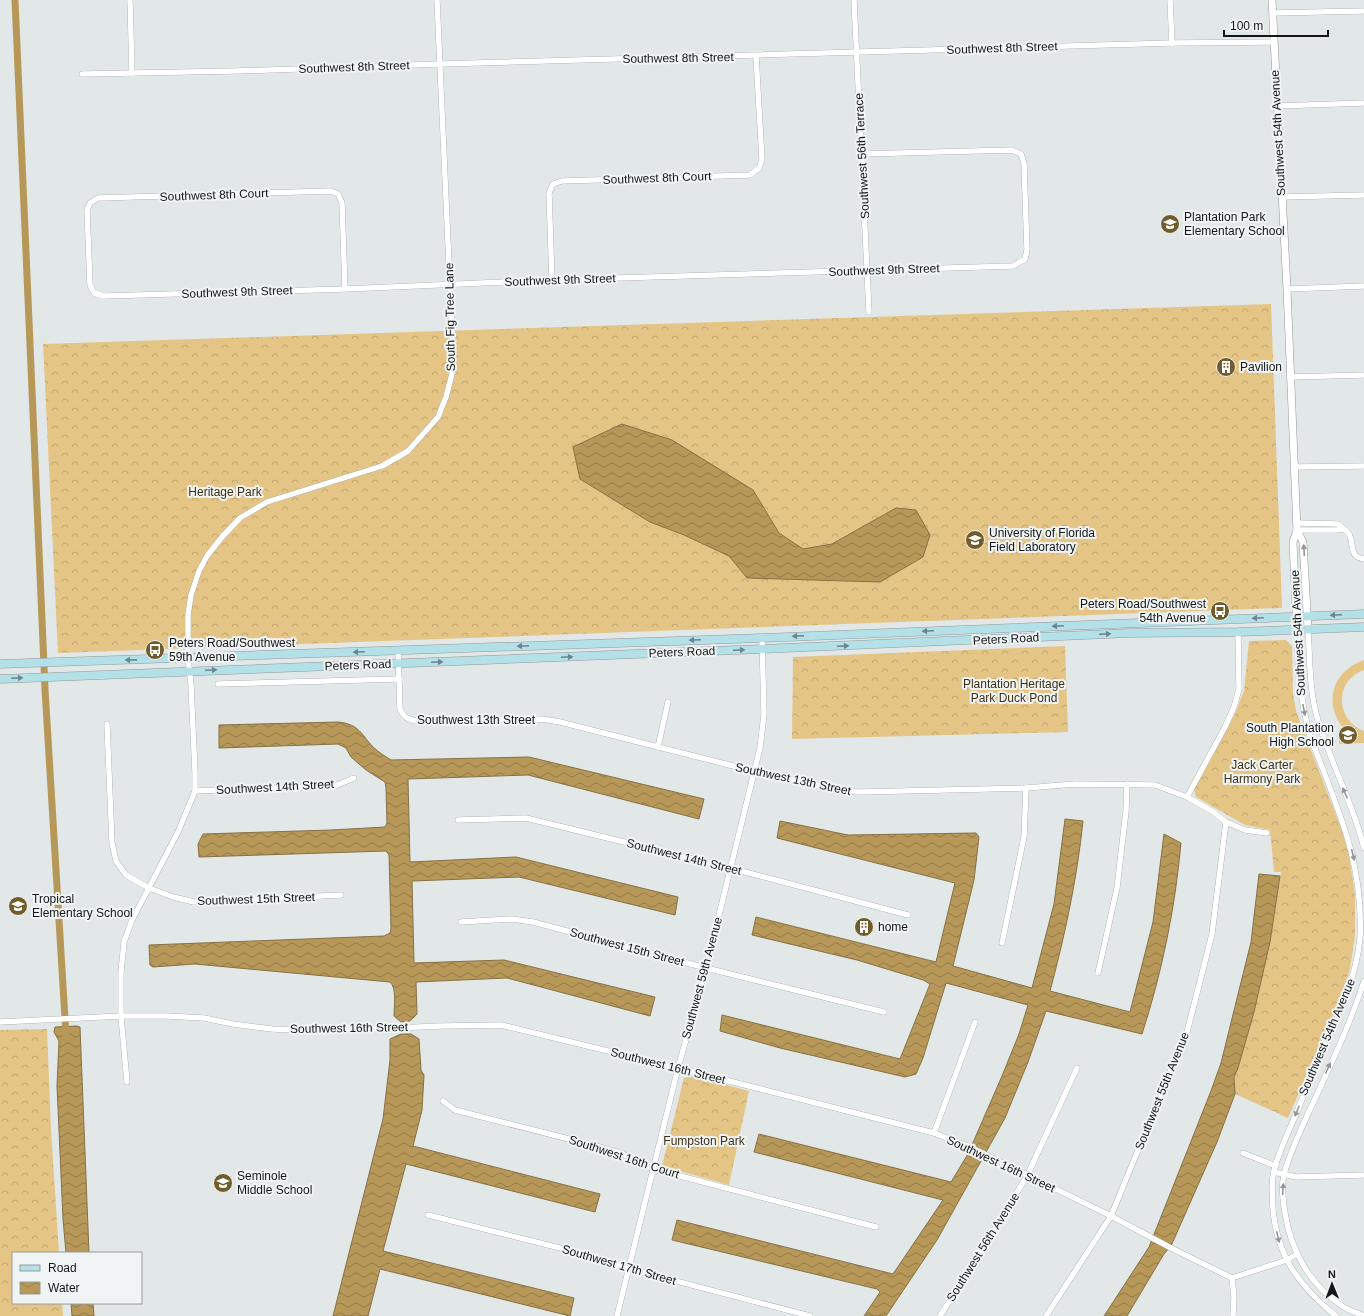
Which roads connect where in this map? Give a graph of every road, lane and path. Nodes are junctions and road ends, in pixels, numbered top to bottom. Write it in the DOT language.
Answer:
graph roads {
  1 [pos="130,0"];
  2 [pos="437,0"];
  3 [pos="854,0"];
  4 [pos="1170,0"];
  5 [pos="1272,0"];
  6 [pos="1364,11"];
  7 [pos="1273,13"];
  8 [pos="1274,42"];
  9 [pos="1172,43"];
  10 [pos="856,53"];
  11 [pos="756,56"];
  12 [pos="440,64"];
  13 [pos="132,73"];
  14 [pos="82,74"];
  15 [pos="1364,103"];
  16 [pos="1277,106"];
  17 [pos="862,154"];
  18 [pos="1364,195"];
  19 [pos="1282,197"];
  20 [pos="867,270"];
  21 [pos="552,280"];
  22 [pos="449,284"];
  23 [pos="1364,286"];
  24 [pos="344,289"];
  25 [pos="1287,289"];
  26 [pos="94,293"];
  27 [pos="869,312"];
  28 [pos="1364,375"];
  29 [pos="1290,377"];
  30 [pos="1364,466"];
  31 [pos="1294,467"];
  32 [pos="1297,527"];
  33 [pos="1364,559"];
  34 [pos="1364,614"];
  35 [pos="1308,616"];
  36 [pos="1297,617"];
  37 [pos="1364,627"];
  38 [pos="1308,629"];
  39 [pos="1297,630"];
  40 [pos="1238,632"];
  41 [pos="762,638"];
  42 [pos="762,649"];
  43 [pos="398,651"];
  44 [pos="188,658"];
  45 [pos="398,663"];
  46 [pos="0,664"];
  47 [pos="189,671"];
  48 [pos="0,679"];
  49 [pos="399,679"];
  50 [pos="218,684"];
  51 [pos="668,702"];
  52 [pos="106,724"];
  53 [pos="658,747"];
  54 [pos="753,771"];
  55 [pos="354,778"];
  56 [pos="1127,784"];
  57 [pos="1026,788"];
  58 [pos="195,791"];
  59 [pos="1187,797"];
  60 [pos="458,820"];
  61 [pos="1226,822"];
  62 [pos="1268,833"];
  63 [pos="1364,848"];
  64 [pos="730,868"];
  65 [pos="149,888"];
  66 [pos="341,895"];
  67 [pos="908,915"];
  68 [pos="461,922"];
  69 [pos="1002,943"];
  70 [pos="706,968"];
  71 [pos="1098,973"];
  72 [pos="1364,981"];
  73 [pos="884,1012"];
  74 [pos="121,1016"];
  75 [pos="0,1022"];
  76 [pos="975,1022"];
  77 [pos="678,1068"];
  78 [pos="1077,1068"];
  79 [pos="127,1082"];
  80 [pos="443,1101"];
  81 [pos="934,1133"];
  82 [pos="1243,1153"];
  83 [pos="1276,1166"];
  84 [pos="653,1169"];
  85 [pos="1274,1172"];
  86 [pos="1284,1175"];
  87 [pos="1364,1175"];
  88 [pos="1027,1176"];
  89 [pos="428,1215"];
  90 [pos="1111,1216"];
  91 [pos="876,1227"];
  92 [pos="1297,1254"];
  93 [pos="1287,1260"];
  94 [pos="629,1269"];
  95 [pos="1232,1278"];
  96 [pos="1342,1307"];
  97 [pos="617,1316"];
  98 [pos="810,1316"];
  99 [pos="940,1316"];
  100 [pos="1046,1316"];
  101 [pos="1233,1316"];
  102 [pos="1337,1316"];
  103 [pos="1364,1316"];
  1 -- 13 [label="street"];
  2 -- 12 [label="street, South Fig Tree Lane"];
  3 -- 10 [label="street, Southwest 56th Terrace"];
  4 -- 9 [label="street"];
  5 -- 7 [label="street, Southwest 54th Avenue"];
  6 -- 7 [label="street"];
  7 -- 8 [label="street, Southwest 54th Avenue"];
  8 -- 9 [label="street, Southwest 8th Street"];
  8 -- 16 [label="street, Southwest 54th Avenue"];
  9 -- 10 [label="street, Southwest 8th Street"];
  10 -- 11 [label="street, Southwest 8th Street"];
  10 -- 17 [label="street, Southwest 56th Terrace"];
  11 -- 12 [label="street, Southwest 8th Street"];
  11 -- 21 [label="street, Southwest 8th Court"];
  12 -- 13 [label="street, Southwest 8th Street"];
  12 -- 22 [label="street, South Fig Tree Lane"];
  13 -- 14 [label="street, Southwest 8th Street"];
  15 -- 16 [label="street"];
  16 -- 19 [label="street, Southwest 54th Avenue"];
  17 -- 20 [label="street, Southwest 56th Terrace"];
  17 -- 20 [label="street, Southwest 9th Street"];
  18 -- 19 [label="street"];
  19 -- 25 [label="street, Southwest 54th Avenue"];
  20 -- 21 [label="street, Southwest 9th Street"];
  20 -- 27 [label="street, Southwest 56th Terrace"];
  21 -- 22 [label="street, Southwest 9th Street"];
  22 -- 24 [label="street, Southwest 9th Street"];
  22 -- 44 [label="street, South Fig Tree Lane"];
  23 -- 25 [label="street"];
  24 -- 26 [label="street, Southwest 9th Street"];
  24 -- 26 [label="street, Southwest 8th Court"];
  25 -- 29 [label="street, Southwest 54th Avenue"];
  28 -- 29 [label="street"];
  29 -- 31 [label="street, Southwest 54th Avenue"];
  30 -- 31 [label="street"];
  31 -- 32 [label="street, Southwest 54th Avenue"];
  32 -- 33 [label="street"];
  35 -- 32 [label="street, Southwest 54th Avenue, one-way"];
  32 -- 36 [label="street, Southwest 54th Avenue"];
  34 -- 35 [label="main road, Peters Road, one-way"];
  35 -- 36 [label="main road, Peters Road"];
  35 -- 38 [label="street, Southwest 54th Avenue"];
  36 -- 39 [label="street, Southwest 54th Avenue"];
  36 -- 41 [label="main road, Peters Road, one-way"];
  37 -- 38 [label="main road, Peters Road"];
  38 -- 39 [label="main road, Peters Road"];
  63 -- 38 [label="street, Southwest 54th Avenue, one-way"];
  39 -- 40 [label="main road, Peters Road"];
  39 -- 83 [label="street, Southwest 54th Avenue, one-way"];
  42 -- 40 [label="main road, Peters Road, one-way"];
  40 -- 59 [label="street"];
  41 -- 42 [label="street, Southwest 59th Avenue"];
  41 -- 43 [label="main road, Peters Road, one-way"];
  45 -- 42 [label="main road, Peters Road, one-way"];
  42 -- 54 [label="street, Southwest 59th Avenue"];
  43 -- 44 [label="main road, Peters Road, one-way"];
  43 -- 45 [label="street, Southwest 13th Street"];
  44 -- 46 [label="main road, Peters Road, one-way"];
  44 -- 47 [label="street, South Fig Tree Lane"];
  47 -- 45 [label="main road, Peters Road, one-way"];
  45 -- 49 [label="street, Southwest 13th Street"];
  48 -- 47 [label="main road, Peters Road, one-way"];
  47 -- 58 [label="street, South Fig Tree Lane"];
  49 -- 50 [label="street, Peters Road"];
  49 -- 53 [label="street, Southwest 13th Street"];
  51 -- 53 [label="street"];
  52 -- 65 [label="street, Southwest 15th Street"];
  53 -- 54 [label="street, Southwest 13th Street"];
  54 -- 57 [label="street, Southwest 13th Street"];
  54 -- 64 [label="street, Southwest 59th Avenue"];
  55 -- 58 [label="street, Southwest 14th Street"];
  56 -- 57 [label="street, Southwest 13th Street"];
  56 -- 59 [label="street, Southwest 13th Street"];
  56 -- 71 [label="street"];
  57 -- 69 [label="street"];
  58 -- 65 [label="street"];
  59 -- 61 [label="street, Southwest 13th Street"];
  60 -- 64 [label="street, Southwest 14th Street"];
  61 -- 62 [label="street, Southwest 13th Street"];
  61 -- 90 [label="street, Southwest 55th Avenue"];
  64 -- 67 [label="street, Southwest 14th Street"];
  64 -- 70 [label="street, Southwest 59th Avenue"];
  65 -- 66 [label="street, Southwest 15th Street"];
  65 -- 74 [label="street"];
  68 -- 70 [label="street, Southwest 15th Street"];
  70 -- 73 [label="street, Southwest 15th Street"];
  70 -- 77 [label="street, Southwest 59th Avenue"];
  86 -- 72 [label="street, Southwest 54th Avenue, one-way"];
  74 -- 75 [label="street, Southwest 16th Street"];
  74 -- 77 [label="street, Southwest 16th Street"];
  74 -- 79 [label="street"];
  76 -- 81 [label="street"];
  77 -- 81 [label="street, Southwest 16th Street"];
  77 -- 84 [label="street, Southwest 59th Avenue"];
  78 -- 88 [label="street, Southwest 56th Avenue"];
  80 -- 84 [label="street, Southwest 16th Court"];
  81 -- 88 [label="street, Southwest 16th Street"];
  82 -- 83 [label="street"];
  83 -- 85 [label="street, Southwest 54th Avenue"];
  84 -- 91 [label="street, Southwest 16th Court"];
  84 -- 94 [label="street, Southwest 59th Avenue"];
  85 -- 86 [label="street"];
  85 -- 93 [label="street, Southwest 54th Avenue, one-way"];
  86 -- 87 [label="street"];
  92 -- 86 [label="street, Southwest 54th Avenue, one-way"];
  88 -- 90 [label="street, Southwest 16th Street"];
  88 -- 99 [label="street, Southwest 56th Avenue"];
  89 -- 94 [label="street, Southwest 17th Street"];
  90 -- 95 [label="street, Southwest 16th Street"];
  90 -- 100 [label="street, Southwest 55th Avenue"];
  92 -- 93 [label="street"];
  92 -- 96 [label="street, Southwest 54th Avenue"];
  93 -- 95 [label="street"];
  93 -- 102 [label="street, Southwest 54th Avenue"];
  94 -- 97 [label="street, Southwest 59th Avenue"];
  94 -- 98 [label="street, Southwest 17th Street"];
  95 -- 101 [label="street"];
  96 -- 102 [label="street"];
  96 -- 103 [label="street, Southwest 54th Avenue"];
}
